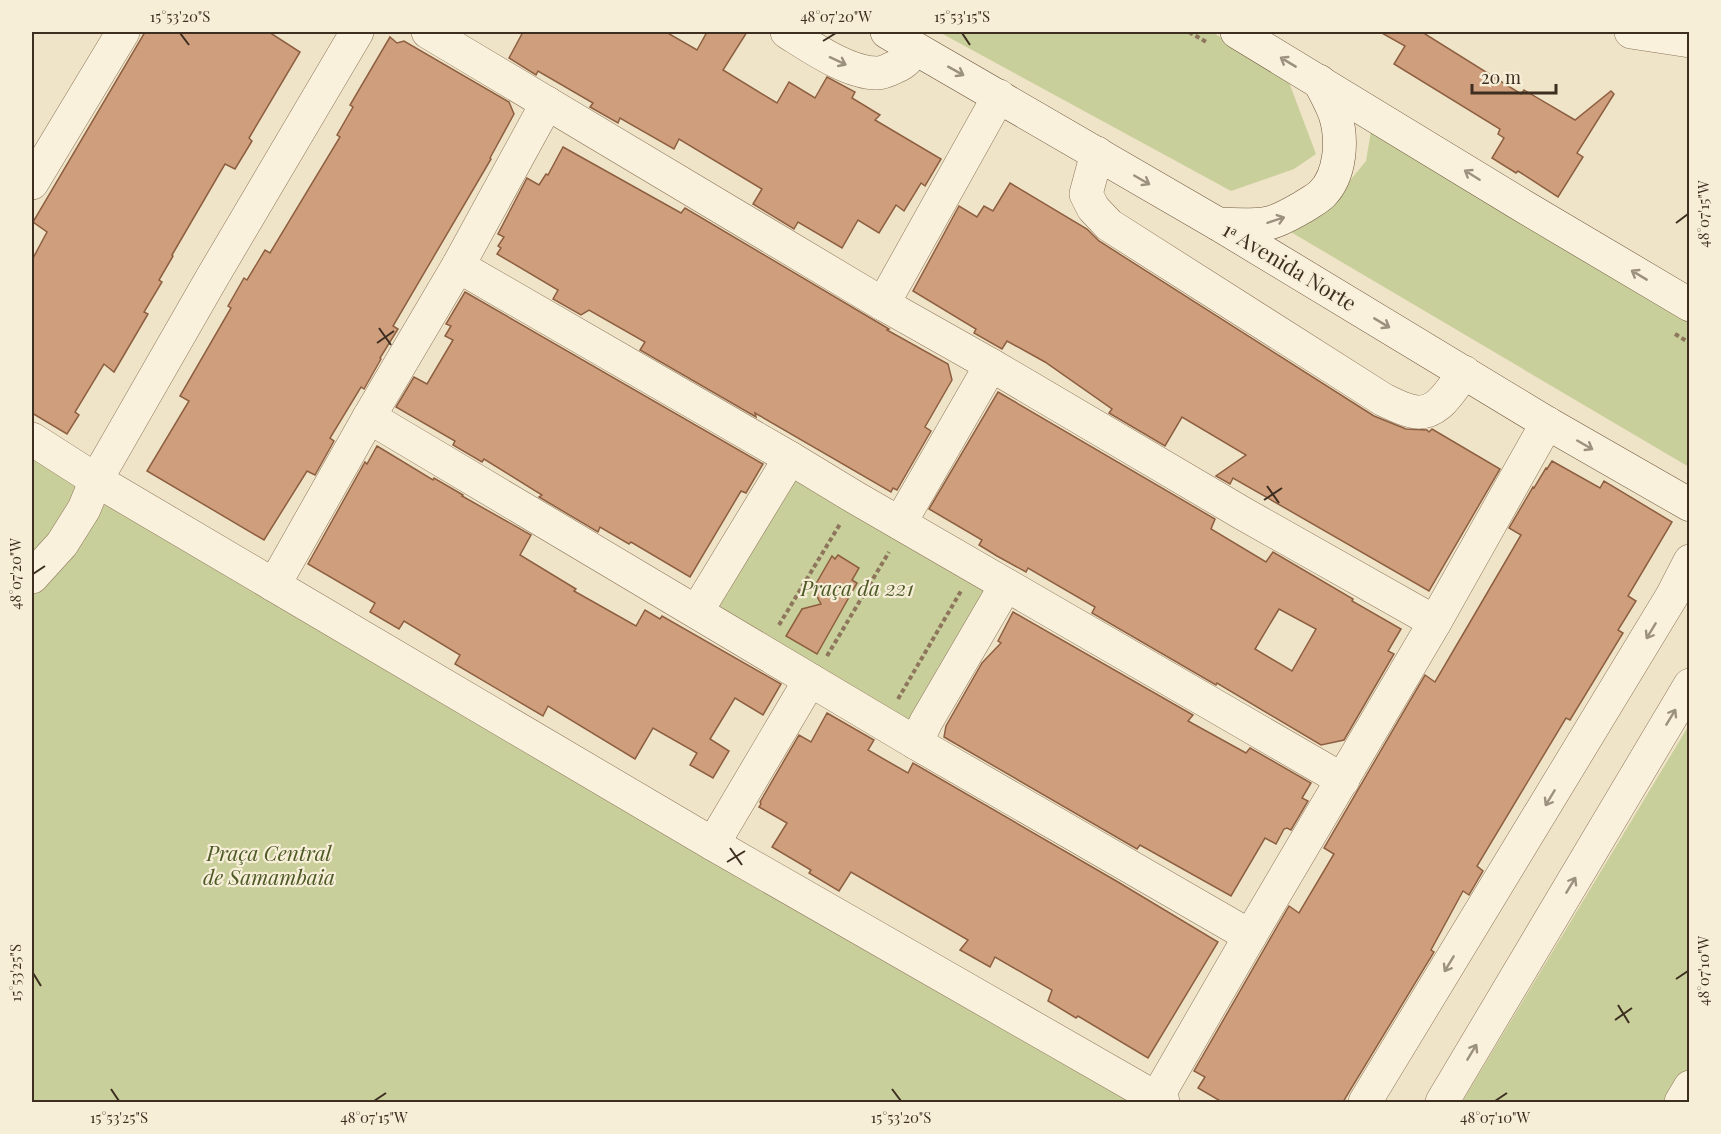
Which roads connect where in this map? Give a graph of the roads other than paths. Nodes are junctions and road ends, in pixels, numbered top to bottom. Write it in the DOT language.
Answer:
graph roads {
  1 [pos="123,32"];
  2 [pos="357,32"];
  3 [pos="428,32"];
  4 [pos="787,32"];
  5 [pos="1237,32"];
  6 [pos="1632,32"];
  7 [pos="900,40"];
  8 [pos="1689,41"];
  9 [pos="1319,81"];
  10 [pos="999,96"];
  11 [pos="547,103"];
  12 [pos="1097,153"];
  13 [pos="32,183"];
  14 [pos="1218,224"];
  15 [pos="458,266"];
  16 [pos="883,304"];
  17 [pos="1689,305"];
  18 [pos="991,365"];
  19 [pos="1464,372"];
  20 [pos="369,417"];
  21 [pos="1547,423"];
  22 [pos="32,439"];
  23 [pos="790,458"];
  24 [pos="96,480"];
  25 [pos="1689,505"];
  26 [pos="895,538"];
  27 [pos="1689,561"];
  28 [pos="32,577"];
  29 [pos="274,585"];
  30 [pos="1006,585"];
  31 [pos="1681,596"];
  32 [pos="697,611"];
  33 [pos="1435,622"];
  34 [pos="817,671"];
  35 [pos="1689,685"];
  36 [pos="916,743"];
  37 [pos="1343,780"];
  38 [pos="714,844"];
  39 [pos="1250,936"];
  40 [pos="1689,1087"];
  41 [pos="1159,1101"];
  42 [pos="1365,1102"];
  43 [pos="1442,1102"];
  44 [pos="1680,1102"];
  1 -- 13 [label="street"];
  2 -- 24 [label="street"];
  3 -- 11 [label="street"];
  4 -- 7 [label="street, one-way"];
  9 -- 5 [label="street, one-way"];
  6 -- 8 [label="street"];
  7 -- 10 [label="street, 1ᵃ Avenida Norte, one-way"];
  14 -- 9 [label="street, one-way"];
  17 -- 9 [label="street, one-way"];
  10 -- 12 [label="street, 1ᵃ Avenida Norte"];
  10 -- 16 [label="street"];
  11 -- 15 [label="street"];
  11 -- 16 [label="street"];
  12 -- 14 [label="street, 1ᵃ Avenida Norte, one-way"];
  12 -- 19 [label="street"];
  14 -- 19 [label="street, 1ᵃ Avenida Norte, one-way"];
  15 -- 20 [label="street"];
  15 -- 23 [label="street"];
  16 -- 18 [label="street"];
  18 -- 26 [label="street"];
  18 -- 33 [label="street"];
  19 -- 21 [label="street, 1ᵃ Avenida Norte"];
  20 -- 29 [label="street"];
  20 -- 32 [label="street"];
  21 -- 25 [label="street, 1ᵃ Avenida Norte, one-way"];
  21 -- 33 [label="street"];
  22 -- 24 [label="street"];
  23 -- 26 [label="street"];
  23 -- 32 [label="street"];
  24 -- 28 [label="street"];
  24 -- 29 [label="street"];
  26 -- 30 [label="street"];
  27 -- 31 [label="street"];
  29 -- 38 [label="street"];
  30 -- 36 [label="street"];
  30 -- 37 [label="street"];
  31 -- 42 [label="street, one-way"];
  32 -- 34 [label="street"];
  33 -- 37 [label="street"];
  34 -- 36 [label="street"];
  34 -- 38 [label="street"];
  43 -- 35 [label="street, one-way"];
  36 -- 39 [label="street"];
  37 -- 39 [label="street"];
  38 -- 41 [label="street"];
  39 -- 41 [label="street"];
  40 -- 44 [label="street"];
}
